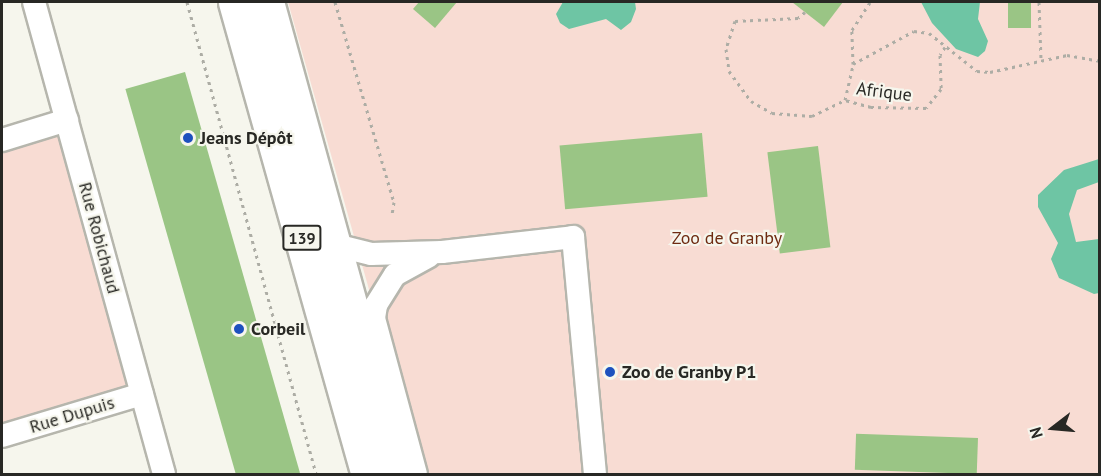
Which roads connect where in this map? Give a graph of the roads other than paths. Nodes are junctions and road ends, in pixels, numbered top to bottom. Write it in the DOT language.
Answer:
graph roads {
  1 [pos="34,2"];
  2 [pos="235,2"];
  3 [pos="250,2"];
  4 [pos="267,2"];
  5 [pos="67,120"];
  6 [pos="2,140"];
  7 [pos="333,241"];
  8 [pos="442,252"];
  9 [pos="141,394"];
  10 [pos="2,436"];
  11 [pos="164,474"];
  12 [pos="368,474"];
  13 [pos="397,474"];
  14 [pos="416,474"];
  15 [pos="595,474"];
  1 -- 5 [label="street, Rue Robichaud"];
  2 -- 12 [label="highway, 139"];
  3 -- 7 [label="street"];
  4 -- 7 [label="highway, 139"];
  5 -- 6 [label="street"];
  5 -- 9 [label="street, Rue Robichaud"];
  7 -- 8 [label="street"];
  7 -- 13 [label="highway, 139"];
  8 -- 14 [label="street"];
  8 -- 15 [label="street"];
  9 -- 10 [label="street, Rue Dupuis"];
  9 -- 11 [label="street, Rue Robichaud"];
}
